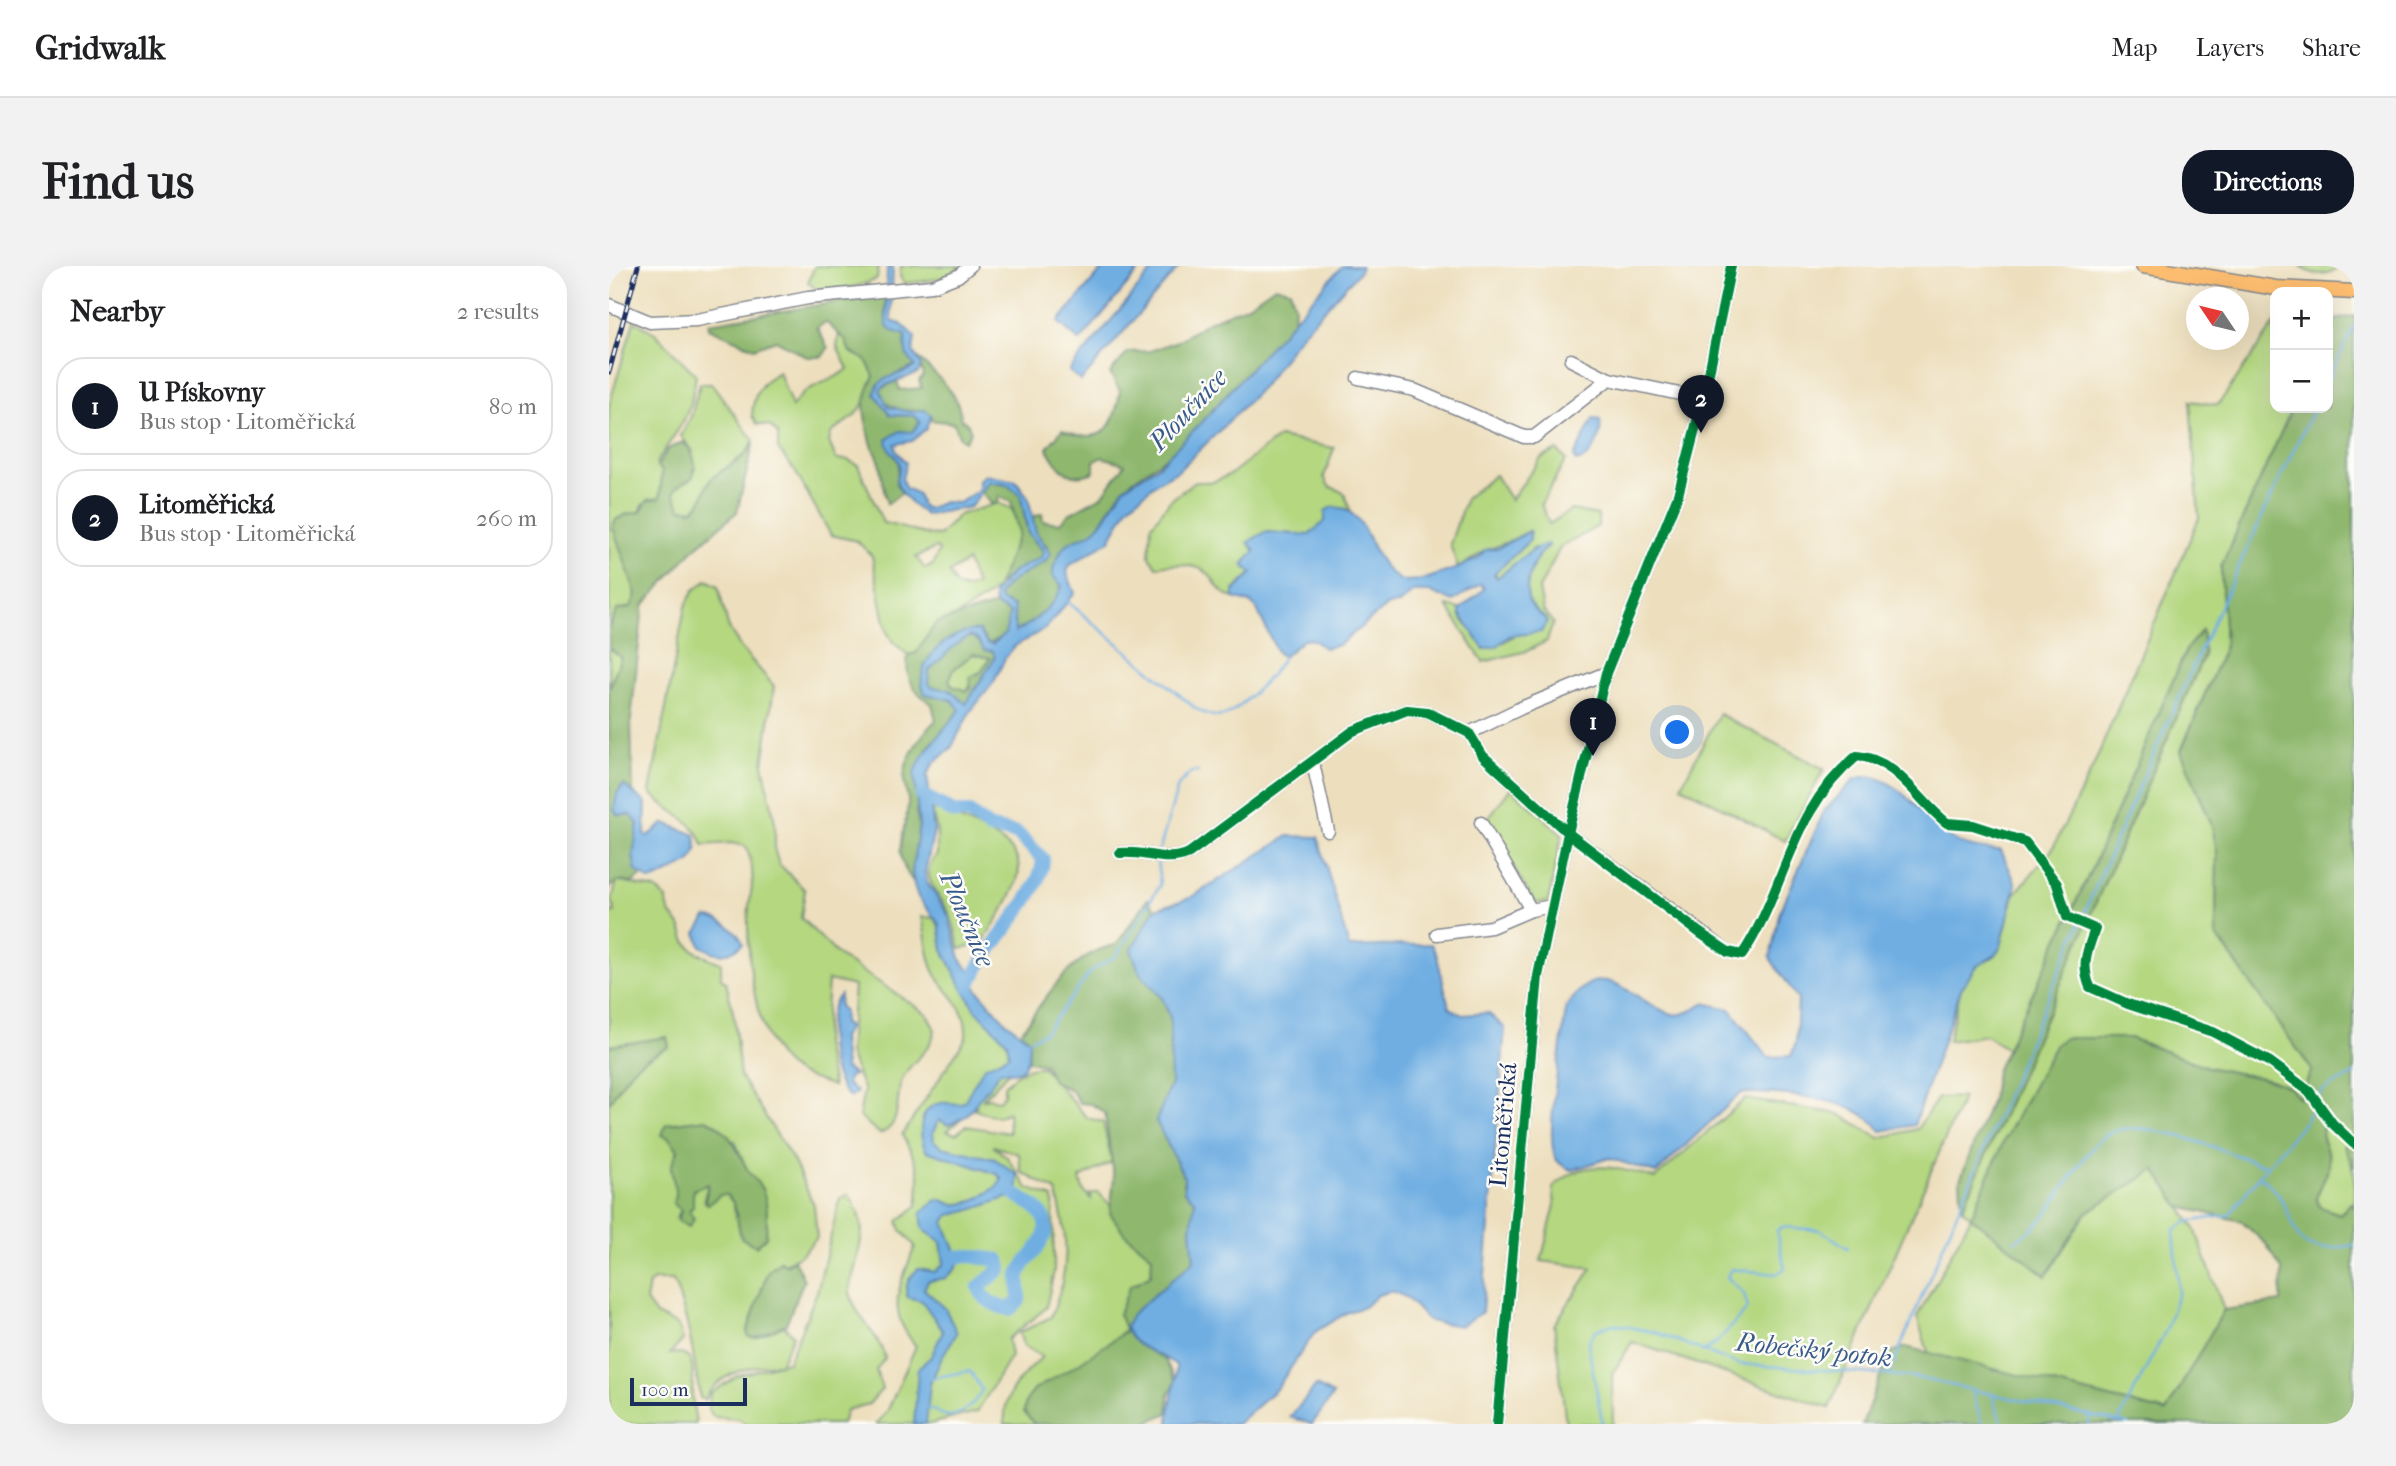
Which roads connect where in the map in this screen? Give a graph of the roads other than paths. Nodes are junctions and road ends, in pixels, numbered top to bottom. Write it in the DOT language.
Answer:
graph roads {
  1 [pos="970,266"];
  2 [pos="1731,266"];
  3 [pos="2143,266"];
  4 [pos="2354,292"];
  5 [pos="609,305"];
  6 [pos="1571,360"];
  7 [pos="1358,378"];
  8 [pos="1609,379"];
  9 [pos="1703,400"];
  10 [pos="1606,673"];
  11 [pos="1469,733"];
  12 [pos="1313,763"];
  13 [pos="1481,823"];
  14 [pos="1328,831"];
  15 [pos="1567,833"];
  16 [pos="1120,853"];
  17 [pos="1552,906"];
  18 [pos="1531,910"];
  19 [pos="1437,934"];
  20 [pos="1728,952"];
  21 [pos="1497,1424"];
  1 -- 5 [label="street"];
  2 -- 9 [label="street, Litoměřická"];
  3 -- 4 [label="main road"];
  6 -- 8 [label="street"];
  7 -- 8 [label="street"];
  8 -- 9 [label="street"];
  9 -- 10 [label="street, Litoměřická"];
  10 -- 11 [label="street"];
  10 -- 15 [label="street, Litoměřická"];
  11 -- 12 [label="street"];
  11 -- 15 [label="street"];
  12 -- 14 [label="street"];
  12 -- 16 [label="street"];
  13 -- 18 [label="street"];
  15 -- 17 [label="street, Litoměřická"];
  15 -- 20 [label="street"];
  17 -- 18 [label="street"];
  17 -- 21 [label="street, Litoměřická"];
  18 -- 19 [label="street"];
}
